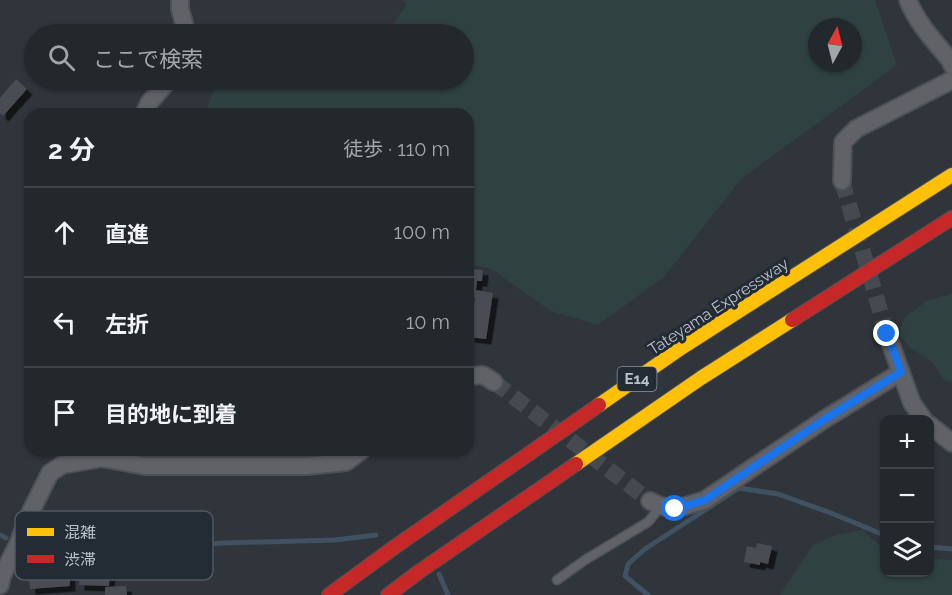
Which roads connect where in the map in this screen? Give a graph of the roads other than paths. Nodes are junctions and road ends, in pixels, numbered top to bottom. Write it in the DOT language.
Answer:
graph roads {
  1 [pos="180,0"];
  2 [pos="908,0"];
  3 [pos="184,24"];
  4 [pos="952,65"];
  5 [pos="952,80"];
  6 [pos="160,90"];
  7 [pos="147,108"];
  8 [pos="952,175"];
  9 [pos="842,181"];
  10 [pos="952,218"];
  11 [pos="887,334"];
  12 [pos="901,372"];
  13 [pos="474,376"];
  14 [pos="494,382"];
  15 [pos="920,415"];
  16 [pos="934,428"];
  17 [pos="952,444"];
  18 [pos="95,456"];
  19 [pos="109,456"];
  20 [pos="354,456"];
  21 [pos="656,504"];
  22 [pos="31,511"];
  23 [pos="15,550"];
  24 [pos="557,579"];
  25 [pos="0,585"];
  26 [pos="329,595"];
  27 [pos="388,595"];
  1 -- 3 [label="street"];
  2 -- 4 [label="street"];
  5 -- 9 [label="street"];
  6 -- 7 [label="street"];
  8 -- 26 [label="highway, Tateyama Expressway / E14"];
  10 -- 27 [label="highway, E14"];
  11 -- 12 [label="street"];
  12 -- 15 [label="street"];
  12 -- 21 [label="street"];
  13 -- 14 [label="street"];
  16 -- 17 [label="street"];
  18 -- 22 [label="street"];
  19 -- 20 [label="street"];
  21 -- 24 [label="lane"];
  23 -- 25 [label="street"];
}
